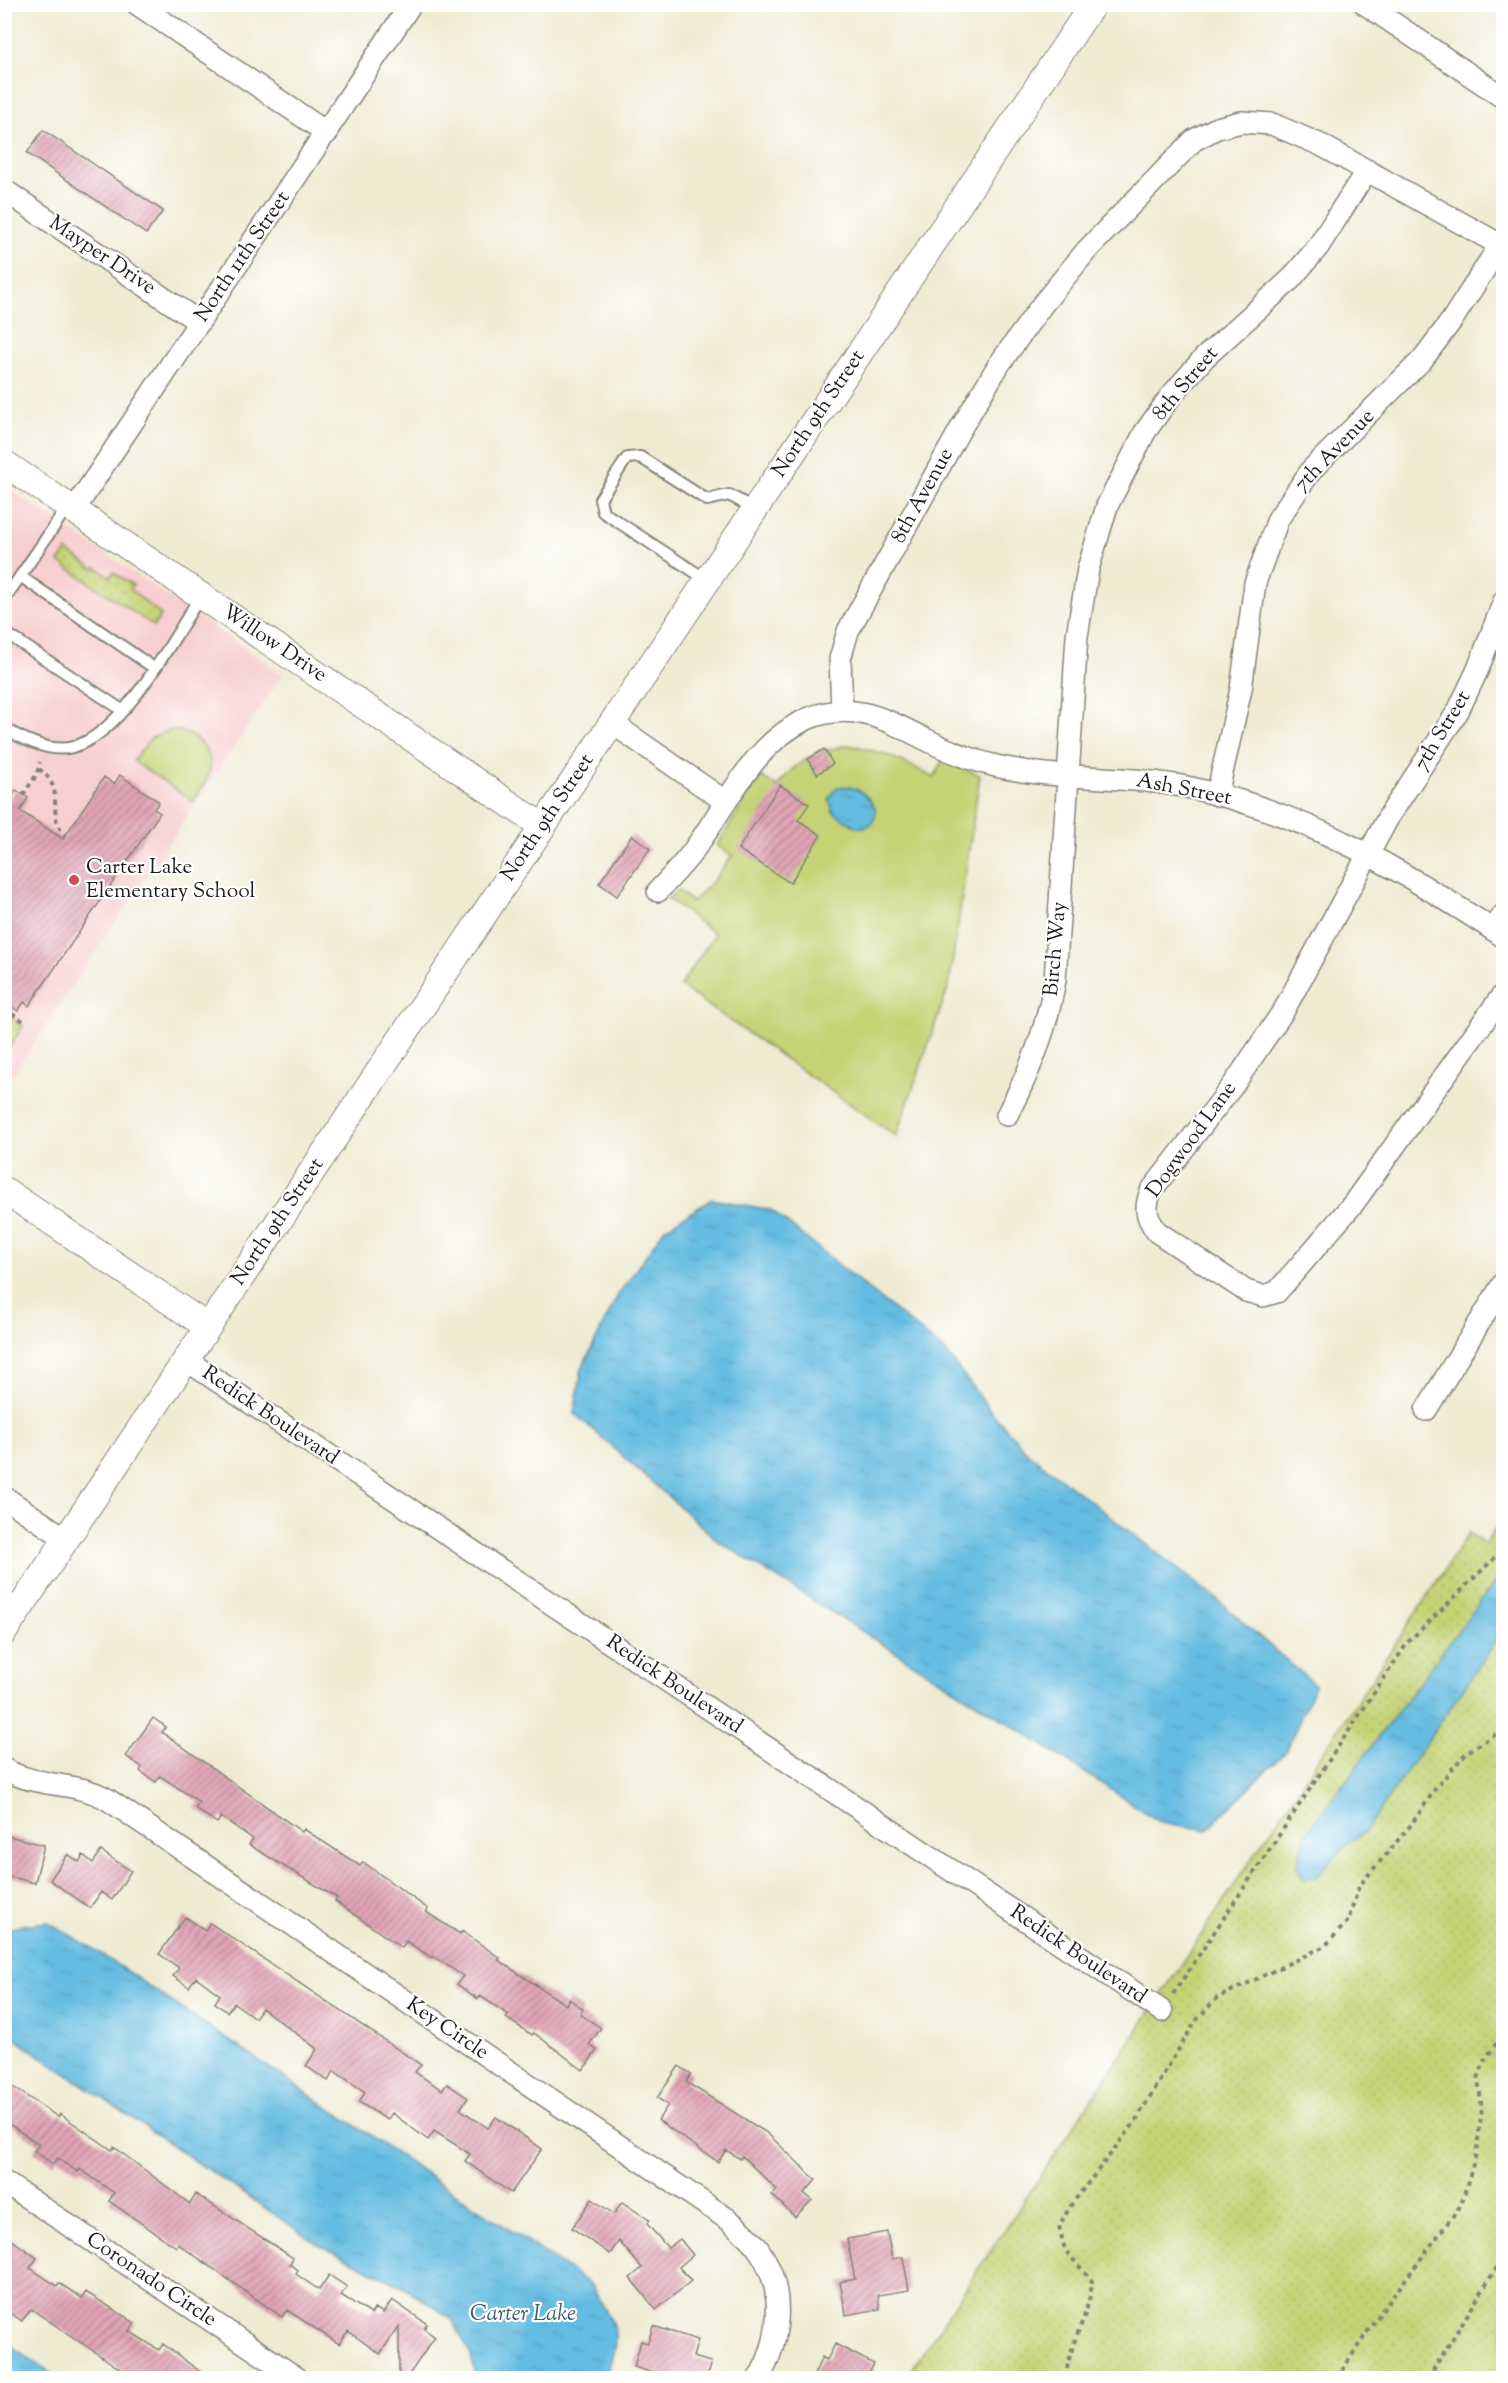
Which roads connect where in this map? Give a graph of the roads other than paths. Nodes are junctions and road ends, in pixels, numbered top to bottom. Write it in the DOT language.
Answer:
graph roads {
  1 [pos="136,4"];
  2 [pos="411,4"];
  3 [pos="1093,4"];
  4 [pos="1365,4"];
  5 [pos="1503,98"];
  6 [pos="327,133"];
  7 [pos="1367,170"];
  8 [pos="4,190"];
  9 [pos="1502,246"];
  10 [pos="199,322"];
  11 [pos="4,463"];
  12 [pos="71,508"];
  13 [pos="755,509"];
  14 [pos="20,576"];
  15 [pos="707,580"];
  16 [pos="201,595"];
  17 [pos="4,600"];
  18 [pos="1503,601"];
  19 [pos="4,632"];
  20 [pos="154,668"];
  21 [pos="122,710"];
  22 [pos="842,710"];
  23 [pos="612,723"];
  24 [pos="4,728"];
  25 [pos="1069,774"];
  26 [pos="1217,795"];
  27 [pos="726,802"];
  28 [pos="542,826"];
  29 [pos="1368,854"];
  30 [pos="657,891"];
  31 [pos="1500,927"];
  32 [pos="1503,993"];
  33 [pos="1007,1115"];
  34 [pos="4,1190"];
  35 [pos="1503,1282"];
  36 [pos="208,1327"];
  37 [pos="186,1360"];
  38 [pos="1426,1410"];
  39 [pos="4,1497"];
  40 [pos="66,1539"];
  41 [pos="4,1632"];
  42 [pos="4,1769"];
  43 [pos="1162,2011"];
  44 [pos="4,2182"];
  45 [pos="297,2379"];
  46 [pos="759,2379"];
  1 -- 6 [label="street"];
  2 -- 6 [label="street, North 11th Street"];
  3 -- 13 [label="street, North 9th Street"];
  4 -- 5 [label="street"];
  6 -- 10 [label="street, North 11th Street"];
  7 -- 9 [label="street"];
  7 -- 22 [label="street, 8th Avenue"];
  7 -- 25 [label="street, 8th Street"];
  8 -- 10 [label="street, Mayper Drive"];
  9 -- 26 [label="street, 7th Avenue"];
  10 -- 12 [label="street, North 11th Street"];
  11 -- 12 [label="street, Willow Drive"];
  12 -- 14 [label="lane"];
  12 -- 16 [label="street, Willow Drive"];
  13 -- 15 [label="street, North 9th Street"];
  13 -- 15 [label="lane"];
  14 -- 17 [label="lane"];
  14 -- 20 [label="lane"];
  15 -- 23 [label="street, North 9th Street"];
  16 -- 20 [label="lane"];
  16 -- 28 [label="street, Willow Drive"];
  18 -- 29 [label="street, 7th Street"];
  19 -- 21 [label="lane"];
  20 -- 21 [label="lane"];
  21 -- 24 [label="lane"];
  22 -- 25 [label="street, Ash Street"];
  22 -- 27 [label="street"];
  23 -- 27 [label="street"];
  23 -- 28 [label="street, North 9th Street"];
  25 -- 26 [label="street, Ash Street"];
  25 -- 33 [label="street, Birch Way"];
  26 -- 29 [label="street, Ash Street"];
  27 -- 30 [label="street"];
  28 -- 36 [label="street, North 9th Street"];
  29 -- 31 [label="street, Ash Street"];
  29 -- 32 [label="street, Dogwood Lane"];
  34 -- 36 [label="street"];
  35 -- 38 [label="street"];
  36 -- 37 [label="street, North 9th Street"];
  37 -- 40 [label="street, North 9th Street"];
  37 -- 43 [label="street, Redick Boulevard"];
  39 -- 40 [label="street"];
  40 -- 41 [label="street, North 9th Street"];
  42 -- 46 [label="street, Key Circle"];
  44 -- 45 [label="street, Coronado Circle"];
}
